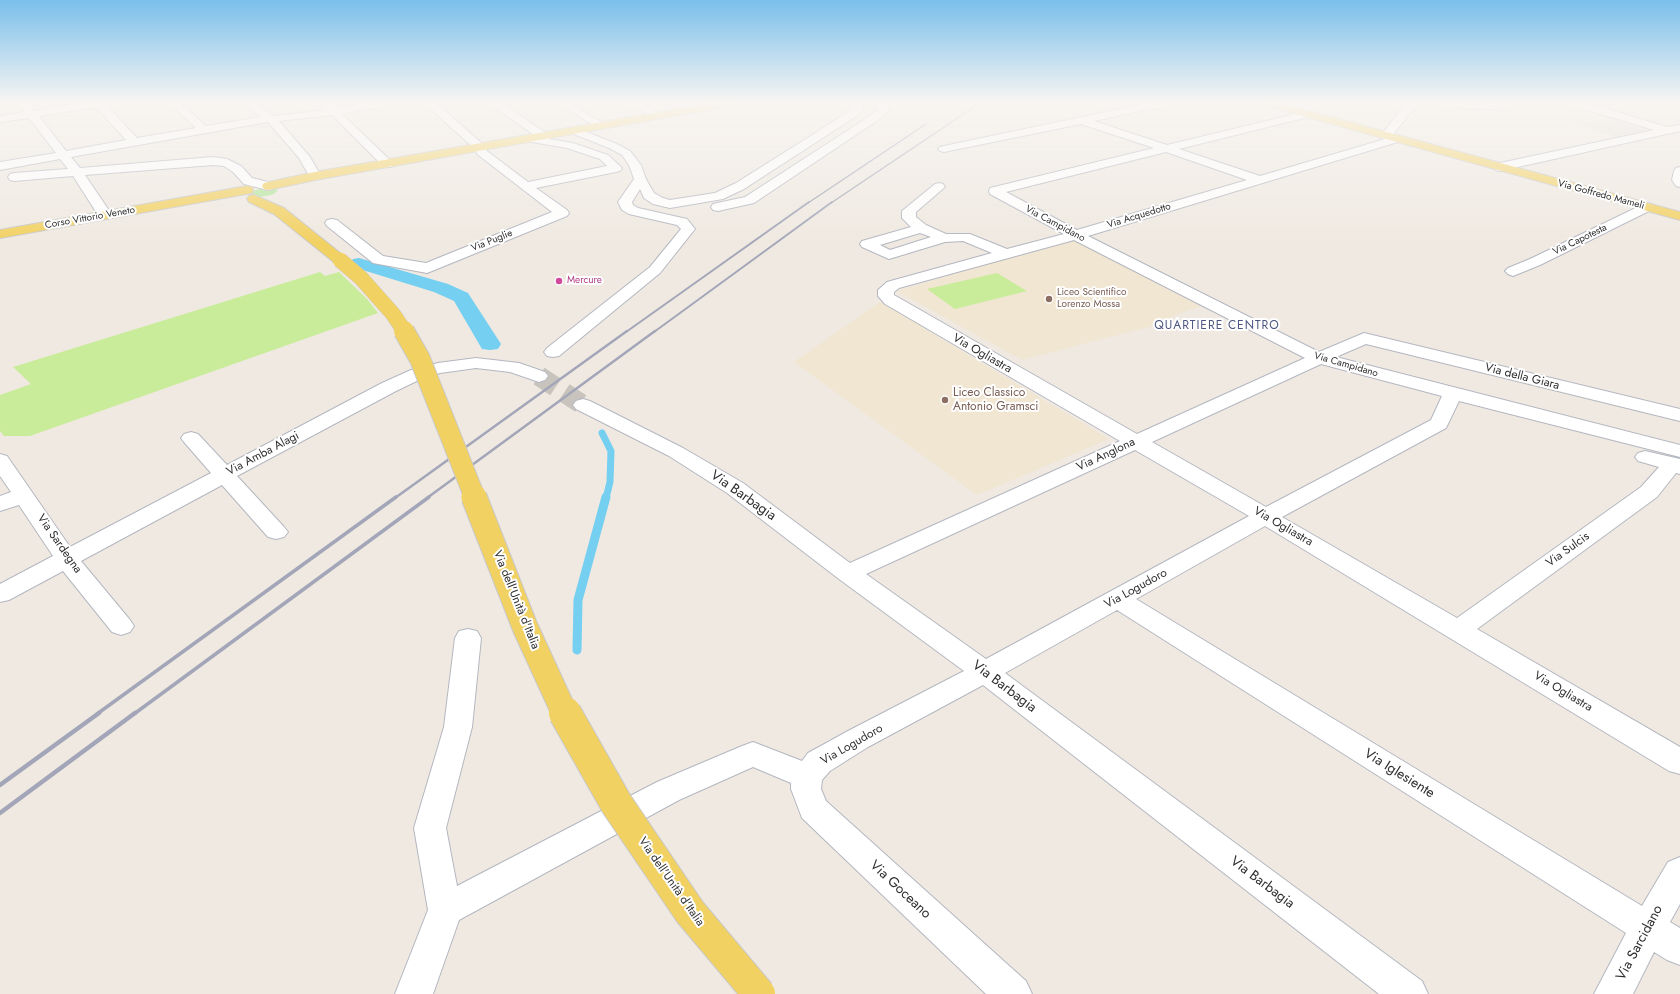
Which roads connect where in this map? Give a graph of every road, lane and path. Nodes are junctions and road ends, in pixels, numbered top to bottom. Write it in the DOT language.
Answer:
graph roads {
  1 [pos="58,149"];
  2 [pos="93,149"];
  3 [pos="297,149"];
  4 [pos="373,149"];
  5 [pos="472,149"];
  6 [pos="480,149"];
  7 [pos="584,149"];
  8 [pos="619,149"];
  9 [pos="798,149"];
  10 [pos="826,149"];
  11 [pos="1164,149"];
  12 [pos="1167,149"];
  13 [pos="1354,149"];
  14 [pos="1437,149"];
  15 [pos="1582,149"];
  16 [pos="62,155"];
  17 [pos="388,164"];
  18 [pos="0,166"];
  19 [pos="1500,167"];
  20 [pos="76,171"];
  21 [pos="348,171"];
  22 [pos="1680,171"];
  23 [pos="315,176"];
  24 [pos="0,178"];
  25 [pos="640,179"];
  26 [pos="1259,180"];
  27 [pos="1680,183"];
  28 [pos="268,186"];
  29 [pos="526,186"];
  30 [pos="939,187"];
  31 [pos="248,192"];
  32 [pos="283,192"];
  33 [pos="649,195"];
  34 [pos="627,198"];
  35 [pos="670,204"];
  36 [pos="1646,207"];
  37 [pos="279,211"];
  38 [pos="105,215"];
  39 [pos="1680,216"];
  40 [pos="332,223"];
  41 [pos="921,228"];
  42 [pos="0,234"];
  43 [pos="1076,235"];
  44 [pos="944,238"];
  45 [pos="1006,254"];
  46 [pos="1513,271"];
  47 [pos="886,296"];
  48 [pos="1364,338"];
  49 [pos="553,352"];
  50 [pos="1318,358"];
  51 [pos="1297,368"];
  52 [pos="539,376"];
  53 [pos="1552,384"];
  54 [pos="1450,399"];
  55 [pos="583,405"];
  56 [pos="1680,415"];
  57 [pos="1543,417"];
  58 [pos="192,438"];
  59 [pos="1134,442"];
  60 [pos="0,460"];
  61 [pos="1678,461"];
  62 [pos="224,474"];
  63 [pos="24,495"];
  64 [pos="0,504"];
  65 [pos="1265,516"];
  66 [pos="276,532"];
  67 [pos="66,558"];
  68 [pos="848,573"];
  69 [pos="0,594"];
  70 [pos="1118,599"];
  71 [pos="121,626"];
  72 [pos="1458,630"];
  73 [pos="468,638"];
  74 [pos="985,672"];
  75 [pos="1680,762"];
  76 [pos="807,776"];
  77 [pos="1680,872"];
  78 [pos="445,910"];
  79 [pos="1648,928"];
  80 [pos="1680,948"];
  81 [pos="414,994"];
  82 [pos="759,994"];
  83 [pos="1013,994"];
  84 [pos="1409,994"];
  85 [pos="1613,994"];
  1 -- 16 [label="street"];
  2 -- 16 [label="street"];
  3 -- 23 [label="street"];
  4 -- 17 [label="street"];
  5 -- 17 [label="main road"];
  6 -- 29 [label="street, Via Puglie"];
  7 -- 29 [label="street"];
  8 -- 25 [label="street"];
  9 -- 35 [label="street"];
  10 -- 35 [label="street"];
  11 -- 43 [label="street, Via Campidano"];
  12 -- 26 [label="street"];
  13 -- 26 [label="street, Via Acquedotto"];
  14 -- 19 [label="main road, Via Goffredo Mameli"];
  15 -- 19 [label="street"];
  16 -- 18 [label="street"];
  16 -- 20 [label="street"];
  17 -- 21 [label="main road"];
  19 -- 36 [label="main road, Via Goffredo Mameli"];
  20 -- 24 [label="street"];
  20 -- 31 [label="street"];
  20 -- 38 [label="street"];
  21 -- 23 [label="main road"];
  21 -- 32 [label="main road"];
  22 -- 27 [label="street"];
  23 -- 28 [label="main road"];
  25 -- 33 [label="street"];
  25 -- 34 [label="street"];
  26 -- 43 [label="street, Via Acquedotto"];
  28 -- 31 [label="main road"];
  28 -- 32 [label="main road"];
  29 -- 40 [label="street, Via Puglie"];
  30 -- 41 [label="street"];
  31 -- 32 [label="main road"];
  31 -- 37 [label="main road, Via dell'Unità d'Italia"];
  31 -- 38 [label="main road, Corso Vittorio Veneto"];
  32 -- 37 [label="main road"];
  33 -- 34 [label="street"];
  33 -- 35 [label="street"];
  34 -- 49 [label="street"];
  36 -- 39 [label="main road, Via Goffredo Mameli"];
  36 -- 46 [label="street, Via Capotesta"];
  37 -- 82 [label="main road, Via dell'Unità d'Italia, bridge"];
  38 -- 42 [label="main road, Corso Vittorio Veneto"];
  41 -- 44 [label="street"];
  41 -- 44 [label="street"];
  43 -- 45 [label="street, Via Acquedotto"];
  43 -- 50 [label="street, Via Campidano"];
  44 -- 45 [label="street"];
  45 -- 47 [label="street, Via Acquedotto"];
  47 -- 59 [label="street, Via Ogliastra"];
  48 -- 50 [label="street, Via Anglona"];
  48 -- 53 [label="street, Via della Giara"];
  50 -- 51 [label="street, Via Anglona"];
  50 -- 54 [label="street, Via Campidano"];
  51 -- 54 [label="street, Via Campidano"];
  51 -- 59 [label="street, Via Anglona"];
  52 -- 62 [label="street, Via Amba Alagi"];
  53 -- 56 [label="street, Via della Giara"];
  53 -- 57 [label="street"];
  54 -- 57 [label="street, Via Campidano"];
  54 -- 61 [label="street, Via Campidano"];
  54 -- 65 [label="street, Via Logudoro"];
  55 -- 68 [label="street, Via Barbagia"];
  57 -- 61 [label="street, Via Campidano"];
  58 -- 62 [label="street"];
  59 -- 65 [label="street, Via Ogliastra"];
  59 -- 68 [label="street, Via Anglona"];
  60 -- 63 [label="street, Via Sardegna"];
  61 -- 72 [label="street, Via Sulcis"];
  62 -- 66 [label="street"];
  62 -- 67 [label="street, Via Amba Alagi"];
  63 -- 64 [label="street"];
  63 -- 67 [label="street, Via Sardegna"];
  65 -- 70 [label="street, Via Logudoro"];
  65 -- 72 [label="street, Via Ogliastra"];
  67 -- 69 [label="street, Via Amba Alagi"];
  67 -- 71 [label="street, Via Sardegna"];
  68 -- 74 [label="street, Via Barbagia"];
  70 -- 74 [label="street, Via Logudoro"];
  70 -- 79 [label="street, Via Iglesiente"];
  72 -- 75 [label="street, Via Ogliastra"];
  73 -- 78 [label="street"];
  74 -- 76 [label="street, Via Logudoro"];
  74 -- 84 [label="street, Via Barbagia"];
  76 -- 78 [label="street"];
  76 -- 83 [label="street, Via Goceano"];
  77 -- 79 [label="street, Via Sarcidano"];
  78 -- 81 [label="street"];
  79 -- 80 [label="street, Via Iglesiente"];
  79 -- 85 [label="street, Via Sarcidano"];
}
